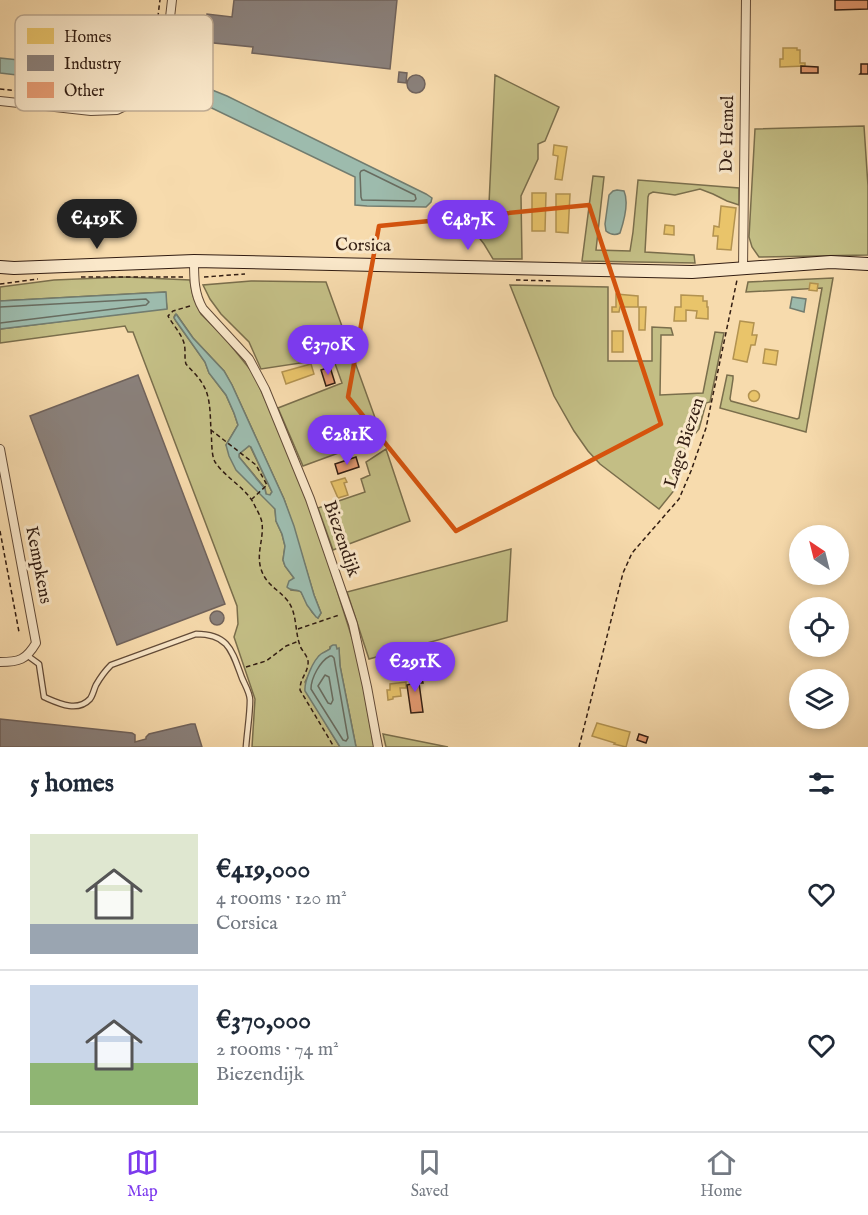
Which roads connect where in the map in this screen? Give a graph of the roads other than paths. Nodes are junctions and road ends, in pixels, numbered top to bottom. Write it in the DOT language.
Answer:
graph roads {
  1 [pos="172,0"];
  2 [pos="746,0"];
  3 [pos="170,15"];
  4 [pos="0,101"];
  5 [pos="15,103"];
  6 [pos="194,261"];
  7 [pos="868,264"];
  8 [pos="0,267"];
  9 [pos="743,269"];
  10 [pos="0,449"];
  11 [pos="28,656"];
  12 [pos="0,662"];
  13 [pos="246,747"];
  14 [pos="378,747"];
  1 -- 3 [label="street"];
  2 -- 9 [label="street, De Hemel"];
  4 -- 5 [label="street"];
  6 -- 8 [label="street, Corsica"];
  6 -- 9 [label="street, Corsica"];
  6 -- 14 [label="street, Biezendijk"];
  7 -- 9 [label="street, Corsica"];
  10 -- 11 [label="street, Kempkens"];
  11 -- 12 [label="street"];
  11 -- 13 [label="lane"];
}
